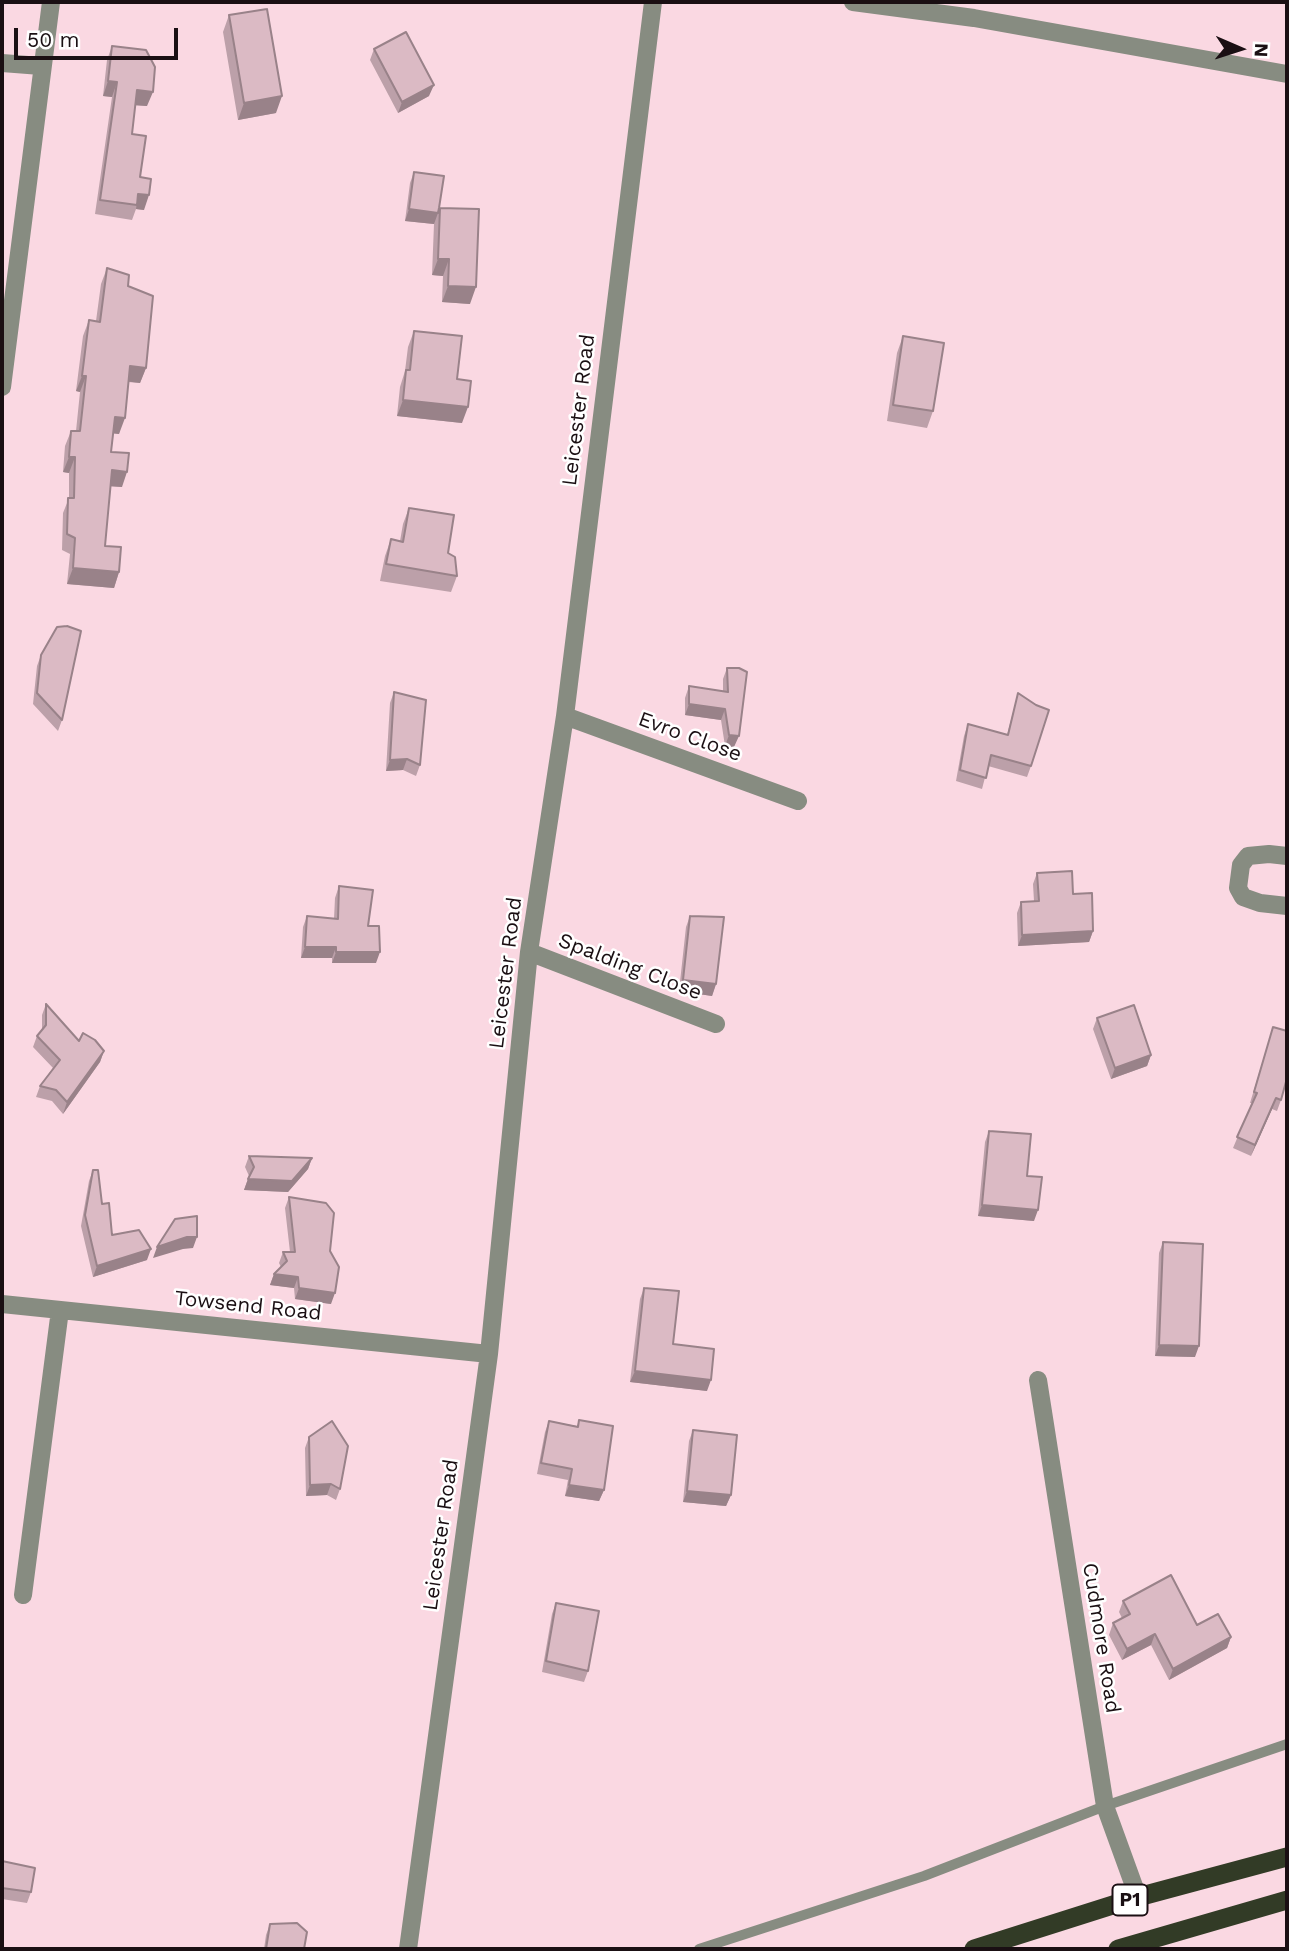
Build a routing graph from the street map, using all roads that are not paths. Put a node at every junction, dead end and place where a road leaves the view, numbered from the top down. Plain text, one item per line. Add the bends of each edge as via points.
1 (51, 2) edge
2 (653, 2) edge
3 (853, 2) edge
4 (2, 63) edge
5 (41, 66) junction
6 (1287, 74) edge
7 (2, 387) edge
8 (565, 716) junction
9 (799, 801) dead end
10 (1287, 856) edge
11 (1287, 906) edge
12 (529, 953) junction
13 (716, 1024) dead end
14 (2, 1304) edge
15 (60, 1310) junction
16 (489, 1354) junction
17 (1038, 1380) dead end
18 (23, 1595) dead end
19 (1287, 1744) edge
20 (1105, 1806) junction
21 (1287, 1857) edge
22 (1138, 1897) junction
23 (1287, 1900) edge
24 (408, 1949) edge
25 (699, 1949) edge
26 (974, 1949) edge
27 (1118, 1949) edge

1 - 5 street
2 - 8 street, Leicester Road
3 - 6 street via 974,18
4 - 5 street
5 - 7 street
8 - 9 street, Evro Close
8 - 12 street, Leicester Road
10 - 11 street via 1248,856 1241,865 1238,888 1243,897
12 - 13 street, Spalding Close
12 - 16 street, Leicester Road
14 - 15 street, Towsend Road
15 - 16 street, Towsend Road
15 - 18 street
16 - 24 street, Leicester Road
17 - 20 street, Cudmore Road
19 - 20 lane
20 - 22 street, Cudmore Road
20 - 25 lane via 924,1876
21 - 22 highway, P1
22 - 26 highway, P1
23 - 27 highway, P1

